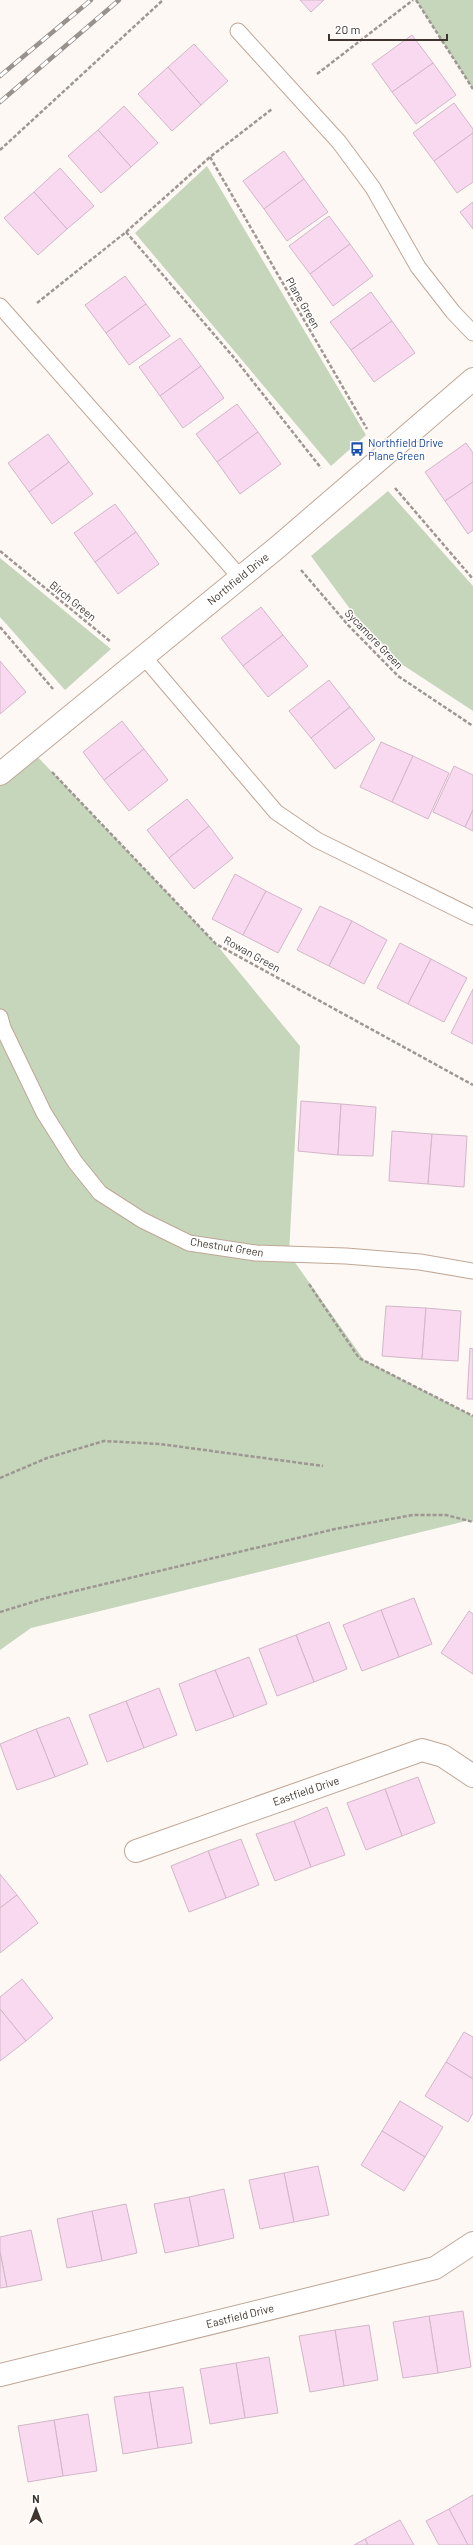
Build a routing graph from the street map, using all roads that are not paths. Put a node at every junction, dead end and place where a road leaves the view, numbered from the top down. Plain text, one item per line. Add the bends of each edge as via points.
1 (238, 31) dead end
2 (0, 306) edge
3 (473, 333) edge
4 (473, 379) edge
5 (240, 577) junction
6 (138, 662) junction
7 (0, 774) edge
8 (473, 917) edge
9 (0, 1017) edge
10 (473, 1271) edge
11 (473, 1776) edge
12 (136, 1851) dead end
13 (473, 2243) edge
14 (0, 2375) edge

1 - 3 lane via 340,142 373,188 418,266 453,312
2 - 5 lane
4 - 5 street, Northfield Drive
5 - 6 street, Northfield Drive
6 - 7 street, Northfield Drive
6 - 8 lane via 276,812 316,840
9 - 10 lane, Chestnut Green via 44,1113 75,1162 100,1193 142,1220 189,1243 256,1253 420,1262
11 - 12 street, Eastfield Drive via 443,1756 422,1750
13 - 14 street, Eastfield Drive via 436,2268

